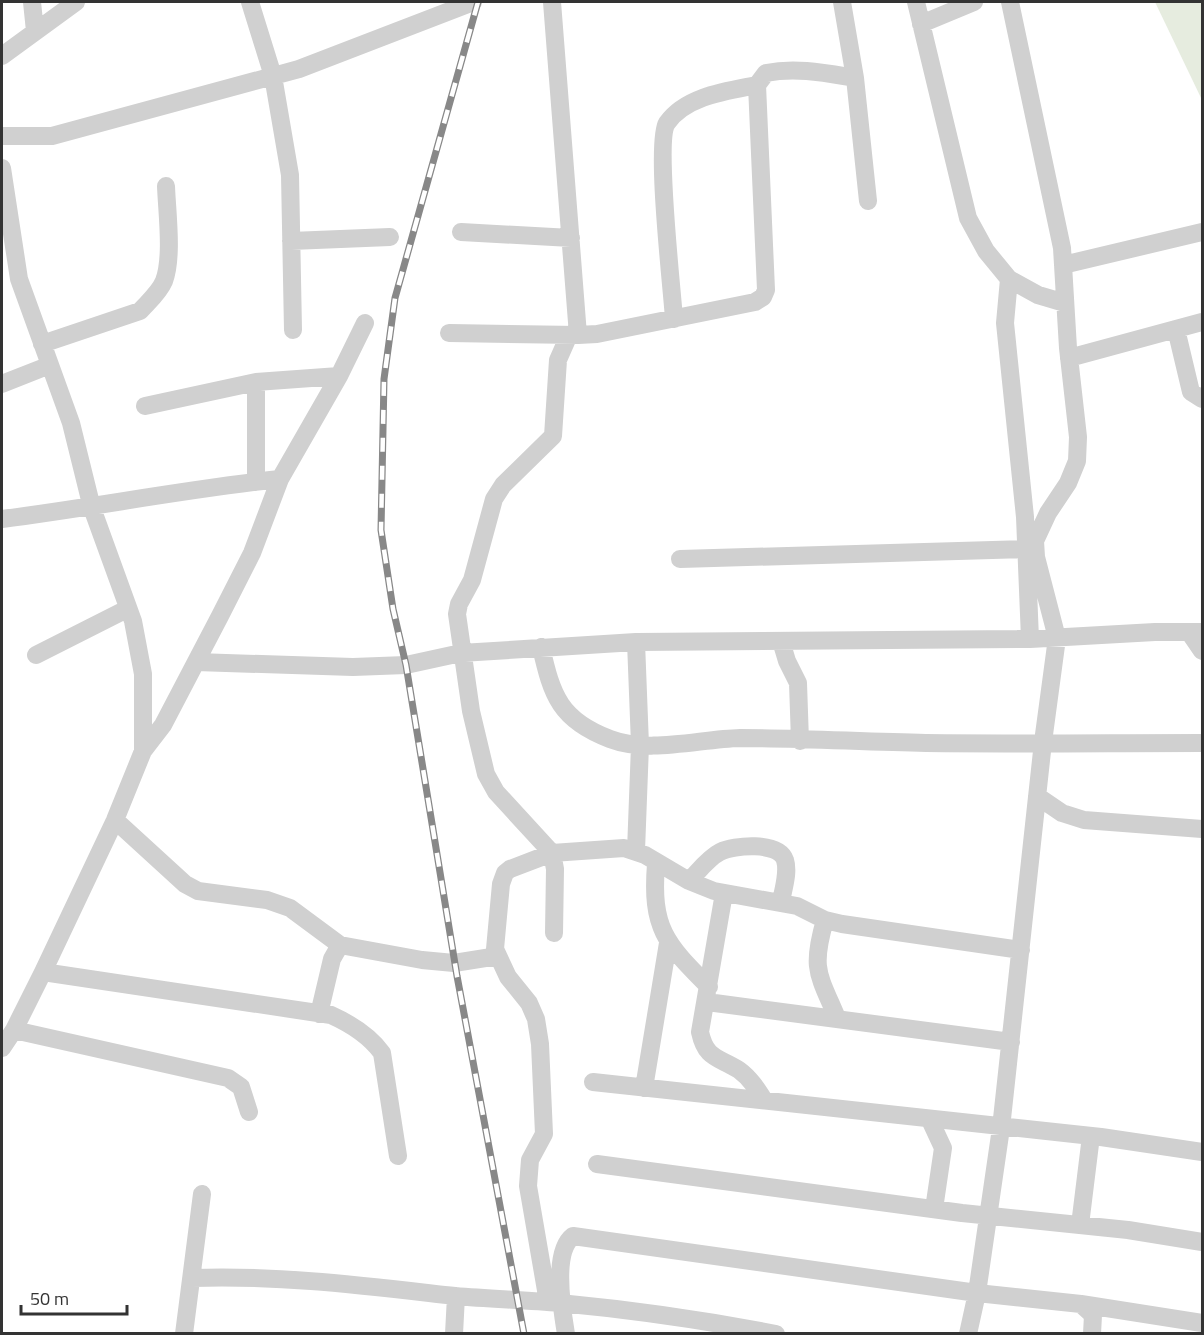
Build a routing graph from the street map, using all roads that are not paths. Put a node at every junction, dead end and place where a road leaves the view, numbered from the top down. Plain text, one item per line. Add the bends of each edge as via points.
1 (32, 2) edge
2 (76, 2) edge
3 (250, 2) edge
4 (473, 2) edge
5 (552, 2) edge
6 (842, 2) edge
7 (916, 2) edge
8 (974, 2) edge
9 (1010, 2) edge
10 (921, 24) junction
11 (35, 32) junction
12 (2, 56) edge
13 (273, 76) junction
14 (855, 78) junction
15 (757, 85) junction
16 (2, 136) edge
17 (2, 168) edge
18 (166, 186) dead end
19 (868, 201) dead end
20 (1203, 231) edge
21 (461, 232) dead end
22 (390, 237) dead end
23 (571, 238) junction
24 (291, 241) junction
25 (8, 256) edge
26 (1063, 265) junction
27 (1009, 279) junction
28 (1065, 303) junction
29 (674, 319) junction
30 (1203, 322) edge
31 (365, 323) dead end
32 (1176, 329) junction
33 (293, 330) dead end
34 (449, 333) dead end
35 (573, 335) junction
36 (42, 344) junction
37 (1069, 358) junction
38 (50, 365) junction
39 (339, 376) junction
40 (256, 382) junction
41 (2, 384) edge
42 (1203, 399) edge
43 (145, 406) dead end
44 (280, 479) junction
45 (256, 482) junction
46 (92, 508) junction
47 (2, 519) edge
48 (1026, 549) junction
49 (680, 559) dead end
50 (127, 609) junction
51 (1196, 632) edge
52 (1057, 638) junction
53 (1030, 639) junction
54 (781, 641) junction
55 (636, 642) junction
56 (541, 647) junction
57 (1203, 651) edge
58 (461, 653) junction
59 (36, 655) dead end
60 (196, 662) junction
61 (800, 741) junction
62 (1043, 742) junction
63 (1203, 743) edge
64 (640, 745) junction
65 (143, 751) junction
66 (1037, 796) junction
67 (115, 820) junction
68 (1203, 829) edge
69 (636, 851) junction
70 (552, 853) junction
71 (656, 864) junction
72 (689, 881) junction
73 (724, 893) junction
74 (781, 902) junction
75 (825, 920) junction
76 (554, 933) dead end
77 (668, 943) junction
78 (340, 945) junction
79 (1021, 950) junction
80 (498, 956) junction
81 (43, 972) junction
82 (708, 994) junction
83 (320, 1014) junction
84 (837, 1018) junction
85 (5, 1041) edge
86 (1011, 1042) junction
87 (593, 1082) dead end
88 (644, 1088) junction
89 (764, 1100) junction
90 (249, 1112) dead end
91 (930, 1120) junction
92 (1001, 1128) junction
93 (1091, 1136) junction
94 (1203, 1152) edge
95 (398, 1156) dead end
96 (597, 1164) dead end
97 (202, 1194) dead end
98 (934, 1209) junction
99 (989, 1215) junction
100 (1080, 1225) junction
101 (1203, 1242) edge
102 (192, 1278) junction
103 (977, 1293) junction
104 (456, 1296) junction
105 (555, 1303) junction
106 (1081, 1304) junction
107 (1203, 1323) edge
108 (184, 1334) edge
109 (454, 1334) edge
110 (566, 1334) edge
111 (776, 1334) edge
112 (968, 1334) edge
113 (1092, 1334) edge

1 - 11 street
2 - 11 street
3 - 13 street
4 - 13 street
5 - 23 street
6 - 14 street
7 - 10 street
8 - 10 street
9 - 26 street
10 - 27 street via 968,218 986,251
11 - 12 street
13 - 16 street via 52,136
13 - 24 street via 290,175
14 - 15 street via 803,70 776,71 766,73
14 - 19 street
15 - 29 street via 715,94 686,106 663,130
15 - 29 street via 766,290 755,302
17 - 25 street
18 - 36 street via 168,260 164,282 152,299 140,310
20 - 26 street
21 - 23 street
22 - 24 street
23 - 35 street
24 - 33 street
25 - 36 street
26 - 28 street
27 - 28 street via 1038,295
27 - 48 street via 1005,323
28 - 37 street
29 - 35 street
30 - 32 street
31 - 39 street
32 - 37 street
32 - 42 street via 1191,392
34 - 35 street
35 - 58 street via 558,360 553,435 494,499 472,580 459,604
36 - 38 street
37 - 52 street via 1077,461 1035,541
38 - 41 street
38 - 46 street via 71,423
39 - 40 street
39 - 44 street
40 - 43 street
40 - 45 street
44 - 45 street
44 - 60 street via 252,553
45 - 46 street via 204,487
46 - 47 street
46 - 50 street
48 - 49 street
48 - 53 street
50 - 59 street
50 - 65 street via 133,621 143,675
51 - 52 street
51 - 57 street
52 - 53 street
52 - 62 street
53 - 54 street
54 - 55 street
54 - 61 street via 798,683
55 - 56 street
55 - 64 street
56 - 58 street
56 - 64 street via 555,696 564,711 581,725 612,740
58 - 60 street via 406,665 353,667
58 - 70 street via 486,774 496,792
60 - 65 street via 163,725
61 - 62 street
61 - 64 street via 740,738
62 - 63 street
62 - 66 street
64 - 69 street
65 - 67 street
66 - 68 street via 1062,813 1084,820
66 - 79 street
67 - 78 street via 184,884 198,891 267,900 290,908
67 - 81 street
69 - 70 street via 624,848
69 - 71 street
70 - 76 street
70 - 80 street via 505,873 497,916
71 - 72 street
71 - 77 street via 653,898
72 - 73 street
72 - 74 street via 721,852 738,846 777,851 785,861 786,873
73 - 74 street
73 - 82 street
74 - 75 street
75 - 79 street
75 - 84 street via 816,953 818,972
77 - 82 street
77 - 88 street
78 - 80 street via 454,963
78 - 83 street via 332,959
79 - 86 street
80 - 105 street via 536,1019 544,1134 530,1160 528,1186
81 - 83 street
81 - 85 street
82 - 84 street
82 - 89 street via 700,1032 706,1050 740,1071
83 - 95 street via 348,1022 382,1053
84 - 86 street
85 - 90 street via 228,1078 240,1087
86 - 92 street
87 - 88 street
88 - 89 street
89 - 91 street
91 - 92 street
91 - 98 street via 943,1148
92 - 93 street
92 - 99 street
93 - 94 street
93 - 100 street
96 - 98 street
97 - 102 street
98 - 99 street
99 - 100 street
99 - 103 street
100 - 101 street
102 - 104 street via 252,1276 377,1285
102 - 108 street
103 - 105 street via 573,1236 566,1241 561,1259
103 - 106 street
103 - 112 street
104 - 105 street
104 - 109 street
105 - 110 street
105 - 111 street via 692,1318
106 - 107 street
106 - 113 street via 1094,1315

